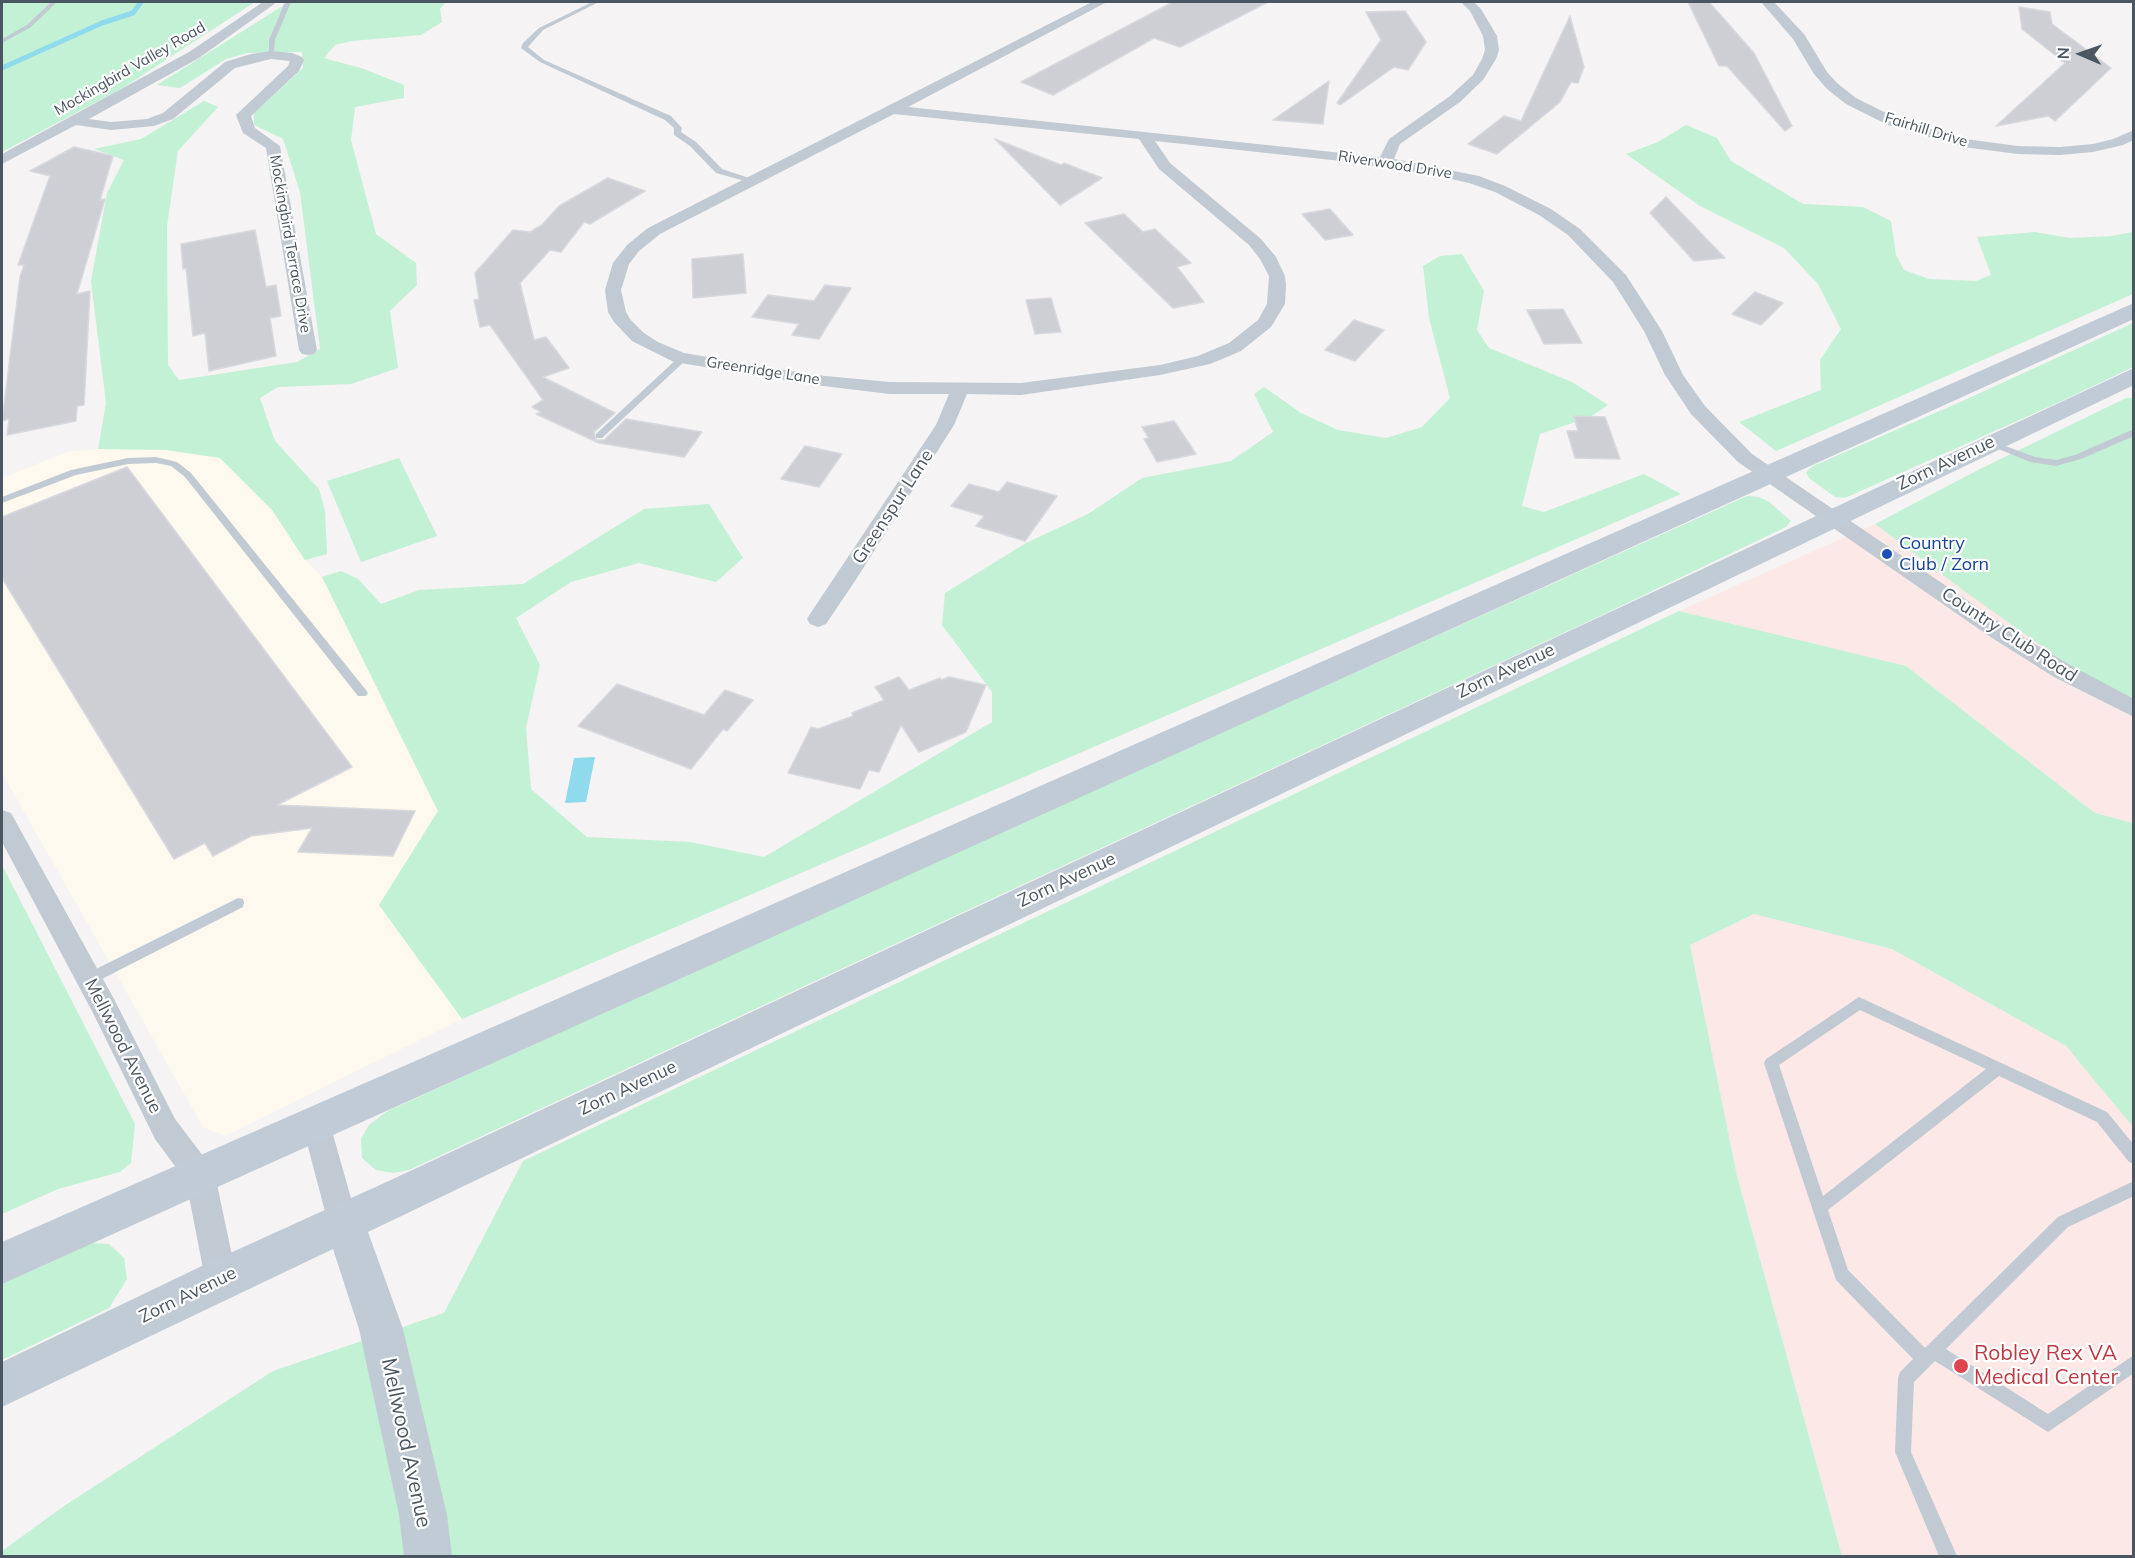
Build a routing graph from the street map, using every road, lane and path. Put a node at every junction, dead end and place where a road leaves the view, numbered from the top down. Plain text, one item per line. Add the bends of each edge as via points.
1 (54, 2) edge
2 (271, 2) edge
3 (288, 2) edge
4 (596, 2) edge
5 (1101, 2) edge
6 (1467, 2) edge
7 (1767, 2) edge
8 (2, 41) edge
9 (271, 55) junction
10 (889, 109) junction
11 (75, 121) junction
12 (2133, 134) edge
13 (1144, 135) junction
14 (2, 160) edge
15 (1385, 162) junction
16 (749, 181) junction
17 (2133, 310) edge
18 (308, 350) dead end
19 (683, 358) junction
20 (2133, 375) edge
21 (960, 390) junction
22 (2133, 432) edge
23 (599, 436) dead end
24 (1989, 443) junction
25 (1769, 475) junction
26 (2, 500) edge
27 (1831, 517) junction
28 (818, 619) dead end
29 (362, 693) dead end
30 (2133, 709) edge
31 (2, 820) edge
32 (238, 903) dead end
33 (89, 979) junction
34 (1998, 1068) junction
35 (316, 1124) junction
36 (2133, 1157) edge
37 (200, 1175) junction
38 (2133, 1188) edge
39 (1819, 1208) junction
40 (343, 1223) junction
41 (2, 1263) edge
42 (221, 1279) junction
43 (1929, 1355) junction
44 (2133, 1363) edge
45 (2, 1385) edge
46 (428, 1557) edge
47 (1948, 1557) edge

1 - 8 lane via 30,26
2 - 11 street, Mockingbird Valley Road via 194,55
3 - 9 lane via 272,40
4 - 16 lane via 541,29 524,48 542,61 668,118 678,128 677,133 719,171
5 - 10 street, Greenridge Lane
6 - 15 street via 1490,36 1489,59 1478,77 1455,99 1394,142
7 - 12 street, Fairhill Drive via 1799,37 1832,86 1858,105 1893,122 1963,143 2018,150 2093,148
9 - 11 street, Mockingbird Terrace Drive via 230,65 168,116 149,123 111,126
9 - 18 street, Mockingbird Terrace Drive via 297,60 294,68 243,115 248,130 273,146
10 - 13 street, Riverwood Drive
10 - 16 street, Greenridge Lane
11 - 14 street, Mockingbird Valley Road
13 - 15 street, Riverwood Drive
13 - 21 street, Greenridge Lane via 1164,166 1268,257 1278,285 1276,304 1265,322 1235,347 1186,365 1021,389
15 - 25 street, Riverwood Drive via 1487,184 1545,212 1574,232 1620,279 1698,411 1745,458
16 - 19 street, Greenridge Lane via 654,231 627,255 615,279 614,301 623,322 652,346
17 - 25 main road
19 - 21 street, Greenridge Lane via 815,380
19 - 23 lane
20 - 24 main road, Zorn Avenue
21 - 28 street, Greenspur Lane via 945,425
22 - 24 lane via 2056,464 2033,460
24 - 27 main road, Zorn Avenue
25 - 27 street, Country Club Road
25 - 35 main road
26 - 29 lane via 75,472 128,461 174,464 188,475
27 - 30 street, Country Club Road via 1997,631
27 - 40 main road, Zorn Avenue
31 - 33 street, Mellwood Avenue
32 - 33 lane
33 - 37 street, Mellwood Avenue via 165,1129
34 - 36 lane via 2102,1117
34 - 39 lane
34 - 39 lane via 1859,1004 1771,1063
35 - 37 main road
35 - 40 street, Mellwood Avenue
37 - 41 main road
37 - 42 street, Mellwood Avenue
38 - 43 lane via 2063,1222
39 - 43 lane via 1842,1275
40 - 42 main road, Zorn Avenue
40 - 46 main road, Mellwood Avenue via 381,1329 423,1515
42 - 45 main road, Zorn Avenue
43 - 44 lane via 2048,1424
43 - 47 lane via 1906,1378 1903,1452

